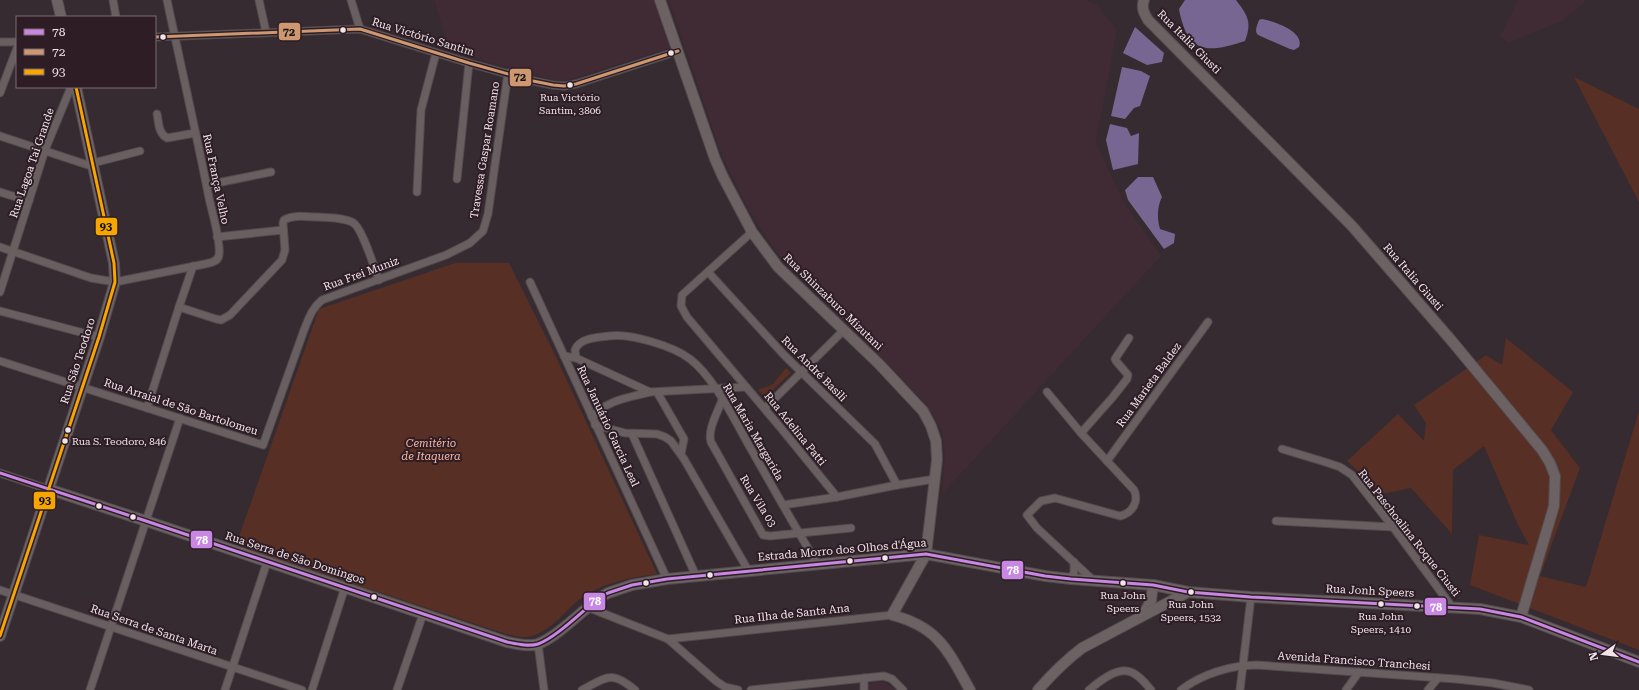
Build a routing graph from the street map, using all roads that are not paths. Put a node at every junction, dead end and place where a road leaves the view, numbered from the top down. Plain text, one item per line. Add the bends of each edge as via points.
1 (57, 0) edge
2 (113, 0) edge
3 (166, 0) edge
4 (259, 0) edge
5 (351, 0) edge
6 (660, 0) edge
7 (1144, 0) edge
8 (61, 16) edge
9 (116, 16) edge
10 (360, 29) junction
11 (266, 32) junction
12 (156, 37) edge
13 (174, 37) junction
14 (0, 42) edge
15 (16, 42) edge
16 (16, 51) edge
17 (678, 51) junction
18 (436, 53) junction
19 (469, 63) junction
20 (508, 73) junction
21 (71, 88) edge
22 (76, 88) edge
23 (0, 93) edge
24 (157, 114) dead end
25 (195, 132) junction
26 (0, 136) edge
27 (45, 150) junction
28 (140, 152) dead end
29 (93, 165) junction
30 (271, 172) dead end
31 (457, 179) dead end
32 (207, 185) junction
33 (0, 192) edge
34 (417, 192) dead end
35 (29, 201) junction
36 (283, 230) junction
37 (483, 231) joint
38 (752, 232) junction
39 (217, 237) junction
40 (0, 247) edge
41 (14, 251) junction
42 (193, 266) junction
43 (709, 273) junction
44 (378, 280) junction
45 (115, 282) junction
46 (530, 282) dead end
47 (0, 292) edge
48 (179, 307) junction
49 (0, 311) edge
50 (1208, 322) dead end
51 (844, 330) junction
52 (99, 337) junction
53 (1128, 338) dead end
54 (575, 354) junction
55 (564, 356) junction
56 (0, 361) edge
57 (801, 373) junction
58 (82, 387) junction
59 (746, 387) junction
60 (714, 388) junction
61 (654, 392) junction
62 (1047, 392) dead end
63 (722, 400) junction
64 (148, 408) junction
65 (765, 408) junction
66 (592, 417) junction
67 (180, 418) junction
68 (596, 425) junction
69 (1081, 433) junction
70 (632, 434) junction
71 (263, 445) joint
72 (1282, 449) dead end
73 (681, 454) junction
74 (1108, 461) junction
75 (0, 473) edge
76 (935, 479) junction
77 (897, 484) junction
78 (48, 489) junction
79 (837, 497) junction
80 (783, 505) junction
81 (146, 521) junction
82 (1276, 521) dead end
83 (851, 528) dead end
84 (1393, 528) junction
85 (800, 534) junction
86 (926, 554) junction
87 (267, 562) junction
88 (1074, 562) junction
89 (818, 565) junction
90 (748, 570) junction
91 (696, 576) junction
92 (667, 579) junction
93 (1071, 579) junction
94 (1094, 581) junction
95 (1153, 585) junction
96 (345, 587) junction
97 (0, 590) edge
98 (1188, 592) junction
99 (14, 595) junction
100 (1251, 597) junction
101 (587, 607) junction
102 (1452, 607) junction
103 (423, 614) junction
104 (892, 615) junction
105 (1141, 616) junction
106 (1522, 617) junction
107 (112, 627) junction
108 (0, 636) edge
109 (668, 639) junction
110 (538, 644) junction
111 (1639, 662) edge
112 (1242, 665) junction
113 (232, 668) junction
114 (1359, 672) junction
115 (864, 678) junction
116 (1438, 678) junction
117 (90, 690) edge
118 (225, 690) edge
119 (302, 690) edge
120 (312, 690) edge
121 (397, 690) edge
122 (544, 690) edge
123 (582, 690) edge
124 (635, 690) edge
125 (738, 690) edge
126 (751, 690) edge
127 (864, 690) edge
128 (903, 690) edge
129 (970, 690) edge
130 (1038, 690) edge
131 (1089, 690) edge
132 (1152, 690) edge
133 (1181, 690) edge
134 (1240, 690) edge
135 (1346, 690) edge
136 (1428, 690) edge
137 (1529, 690) edge

1 - 8 main road
2 - 9 street
3 - 13 street, Rua França Velho
4 - 11 street
5 - 10 street
6 - 17 main road, Rua Shinzaburo Mizutani
7 - 106 main road, Rua Italia Giusti via 1142,4 1148,20 1352,226 1451,340 1550,463 1555,476 1554,506
10 - 11 street, Rua Victório Santim
10 - 18 street, Rua Victório Santim
11 - 13 street, Rua Victório Santim
12 - 13 street, Rua Victório Santim
13 - 25 street, Rua França Velho
14 - 15 street
16 - 23 street
17 - 20 street, Rua Victório Santim via 564,86 546,84
17 - 38 main road, Rua Shinzaburo Mizutani via 722,177
18 - 19 street, Rua Victório Santim
18 - 34 street via 421,110
19 - 20 street, Rua Victório Santim
19 - 31 street
20 - 37 street, Travessa Gaspar Roamano via 488,214
21 - 27 street, Rua Lagoa Tai Grande
22 - 29 main road, Rua São Teodoro
24 - 25 street via 162,134 167,138
25 - 32 street, Rua França Velho
26 - 27 street
27 - 29 street
27 - 35 street, Rua Lagoa Tai Grande
28 - 29 street
29 - 45 main road, Rua São Teodoro via 114,263
30 - 32 street
32 - 39 street, Rua França Velho
33 - 35 street
35 - 41 street, Rua Lagoa Tai Grande
36 - 39 street
36 - 44 street via 284,220 294,217 353,222 361,233
36 - 48 street via 285,250 282,260 230,315 221,320
37 - 44 street, Rua Frei Muniz via 460,248
38 - 43 street
38 - 51 main road, Rua Shinzaburo Mizutani via 778,267
39 - 42 street, Rua França Velho via 218,259
40 - 41 street
41 - 45 street via 91,278
41 - 47 street, Rua Lagoa Tai Grande
42 - 45 street, Rua França Velho
42 - 48 street
43 - 57 street, Rua André Basili
43 - 59 street, Rua Adelina Patti via 682,295 681,306 687,317
44 - 71 street, Rua Frei Muniz via 322,300 315,305
45 - 52 main road, Rua São Teodoro
46 - 55 street, Rua Januário Garcia Leal
48 - 64 street
49 - 52 street
50 - 74 street, Rua Marieta Baldez
51 - 57 street
51 - 76 main road, Rua Shinzaburo Mizutani via 923,411 936,441
52 - 58 main road, Rua São Teodoro
53 - 69 street via 1115,359 1128,375 1127,379
54 - 55 street
54 - 60 street, Rua Maria Margarida via 581,343 594,338 616,335 634,337 689,358
54 - 61 street
55 - 66 street, Rua Januário Garcia Leal
56 - 58 street, Rua Arraial de São Bartolomeu
57 - 65 street
57 - 77 street, Rua André Basili via 875,444
58 - 64 street, Rua Arraial de São Bartolomeu
58 - 78 main road, Rua São Teodoro
59 - 60 street
59 - 65 street, Rua Adelina Patti
60 - 61 street
60 - 63 street, Rua Maria Margarida
61 - 66 street via 610,403
61 - 73 street via 684,438
62 - 69 street
63 - 80 street, Rua Maria Margarida
63 - 85 street, Rua Vila 03 via 709,438 756,524 766,536
64 - 67 street, Rua Arraial de São Bartolomeu
65 - 79 street, Rua Adelina Patti
66 - 68 street, Rua Januário Garcia Leal
67 - 71 street, Rua Arraial de São Bartolomeu
67 - 81 street
68 - 70 street
68 - 92 street, Rua Januário Garcia Leal
69 - 74 street
70 - 73 street via 657,434 665,437
70 - 91 street
72 - 84 street, Rua Paschoalina Roque Ciusti via 1340,467 1352,475
73 - 90 street
74 - 88 street via 1137,496 1136,503 1128,513 1114,515 1056,498 1037,503 1027,515 1037,528
75 - 78 street, Rua Serra de São Domingos
76 - 77 street
76 - 86 main road, Rua Shinzaburo Mizutani
77 - 79 street
78 - 81 main road, Rua Serra de São Domingos
78 - 99 main road, Rua São Teodoro
79 - 80 street
80 - 85 street, Rua Maria Margarida
81 - 87 main road, Rua Serra de São Domingos
81 - 107 street
82 - 84 street
83 - 85 street, Rua Vila 03
84 - 102 street, Rua Paschoalina Roque Ciusti
85 - 89 street, Rua Maria Margarida
86 - 89 main road, Estrada Morro dos Olhos d'Água
86 - 93 main road, Estrada Morro dos Olhos d'Água
86 - 104 main road, Rua Shinzaburo Mizutani
87 - 96 main road, Rua Serra de São Domingos
87 - 113 street
88 - 93 street
88 - 94 street
89 - 90 main road, Estrada Morro dos Olhos d'Água
90 - 91 main road, Estrada Morro dos Olhos d'Água
91 - 92 main road, Estrada Morro dos Olhos d'Água
92 - 101 main road, Estrada Morro dos Olhos d'Água via 618,589
93 - 94 main road, Estrada Morro dos Olhos d'Água
94 - 95 main road, Estrada Morro dos Olhos d'Água
95 - 98 main road, Estrada Morro dos Olhos d'Água
95 - 105 main road via 1152,601
96 - 103 main road, Rua Serra de São Domingos
96 - 120 street
97 - 99 street, Rua Serra de Santa Marta
98 - 100 main road, Rua Jonh Speers
98 - 105 main road
99 - 107 street, Rua Serra de Santa Marta
99 - 108 main road, Rua São Teodoro
100 - 102 main road, Rua Jonh Speers
100 - 112 street
101 - 109 street, Rua Ilha de Santa Ana
101 - 110 main road, Estrada Morro dos Olhos d'Água
102 - 106 main road, Rua Jonh Speers
103 - 110 main road, Rua Serra de São Domingos via 507,642 522,645
103 - 121 street
104 - 109 street, Rua Ilha de Santa Ana
104 - 129 main road, Rua Ilha de Santa Ana via 917,623 936,637 948,650
105 - 130 main road via 1077,652 1051,674
106 - 111 main road, Rua Jonh Speers
107 - 113 street, Rua Serra de Santa Marta
107 - 117 street
109 - 125 street via 716,682
110 - 122 street
112 - 114 street, Avenida Francisco Tranchesi
112 - 133 street, Avenida Francisco Tranchesi via 1202,678
112 - 134 street
113 - 118 street
113 - 119 street, Rua Serra de Santa Marta
114 - 116 street, Avenida Francisco Tranchesi
114 - 135 street
115 - 126 street
115 - 127 street
115 - 128 street via 884,676 892,679
116 - 136 street
116 - 137 street, Avenida Francisco Tranchesi via 1493,682
123 - 124 street via 614,676
131 - 132 street via 1105,678 1127,670 1141,678

